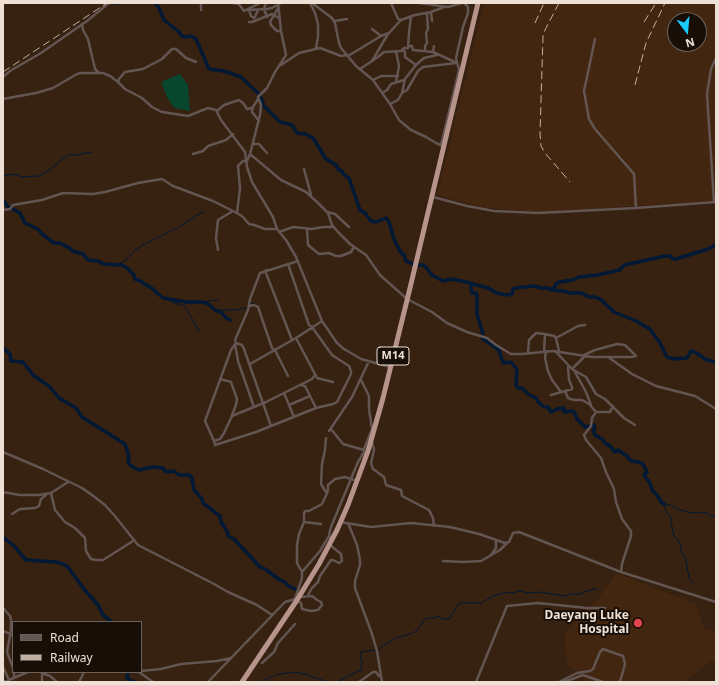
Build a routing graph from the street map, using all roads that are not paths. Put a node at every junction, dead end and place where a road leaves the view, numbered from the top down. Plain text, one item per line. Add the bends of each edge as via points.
1 (109, 3) edge
2 (201, 3) edge
3 (233, 3) edge
4 (260, 3) edge
5 (266, 3) edge
6 (311, 3) edge
7 (391, 3) edge
8 (419, 3) edge
9 (463, 3) edge
10 (478, 3) edge
11 (238, 4) edge
12 (279, 5) edge
13 (254, 6) junction
14 (444, 7) junction
15 (264, 9) junction
16 (200, 10) dead end
17 (248, 10) junction
18 (257, 10) junction
19 (431, 12) junction
20 (427, 13) junction
21 (274, 15) junction
22 (411, 16) junction
23 (267, 17) junction
24 (280, 18) junction
25 (256, 19) junction
26 (347, 19) dead end
27 (401, 20) junction
28 (334, 21) junction
29 (432, 21) dead end
30 (249, 22) dead end
31 (82, 24) junction
32 (372, 29) dead end
33 (281, 31) junction
34 (389, 33) junction
35 (381, 36) junction
36 (595, 39) dead end
37 (408, 46) junction
38 (434, 46) dead end
39 (316, 48) junction
40 (402, 50) junction
41 (396, 51) junction
42 (425, 52) junction
43 (433, 52) junction
44 (347, 55) junction
45 (437, 55) junction
46 (716, 58) edge
47 (372, 61) junction
48 (196, 62) dead end
49 (416, 65) junction
50 (459, 66) junction
51 (278, 67) junction
52 (360, 69) junction
53 (99, 73) junction
54 (398, 76) junction
55 (3, 77) edge
56 (405, 79) junction
57 (373, 80) junction
58 (118, 82) junction
59 (396, 82) junction
60 (382, 94) junction
61 (402, 94) junction
62 (3, 98) edge
63 (258, 99) junction
64 (390, 104) junction
65 (252, 108) junction
66 (217, 111) junction
67 (258, 121) junction
68 (233, 134) junction
69 (252, 144) junction
70 (442, 145) junction
71 (267, 153) dead end
72 (193, 154) dead end
73 (250, 154) junction
74 (247, 161) junction
75 (304, 169) dead end
76 (312, 197) junction
77 (432, 197) junction
78 (715, 202) edge
79 (636, 208) junction
80 (3, 210) edge
81 (326, 211) junction
82 (235, 212) junction
83 (334, 227) junction
84 (349, 227) dead end
85 (307, 228) junction
86 (278, 231) junction
87 (354, 248) junction
88 (218, 250) dead end
89 (298, 261) junction
90 (288, 264) junction
91 (266, 270) junction
92 (407, 300) junction
93 (249, 306) junction
94 (322, 321) junction
95 (585, 325) dead end
96 (312, 327) junction
97 (544, 334) junction
98 (296, 338) junction
99 (556, 338) junction
100 (292, 340) junction
101 (235, 343) junction
102 (275, 350) junction
103 (545, 351) junction
104 (557, 351) junction
105 (528, 354) junction
106 (584, 356) junction
107 (608, 357) junction
108 (369, 361) junction
109 (250, 364) junction
110 (567, 364) junction
111 (391, 367) junction
112 (574, 370) junction
113 (315, 375) junction
114 (288, 376) dead end
115 (220, 379) junction
116 (312, 379) junction
117 (319, 379) junction
118 (361, 380) junction
119 (307, 381) junction
120 (333, 382) dead end
121 (300, 385) junction
122 (304, 386) junction
123 (563, 392) junction
124 (284, 393) junction
125 (551, 395) dead end
126 (310, 396) junction
127 (263, 404) junction
128 (289, 405) junction
129 (591, 406) junction
130 (613, 406) junction
131 (254, 407) junction
132 (316, 408) junction
133 (716, 409) edge
134 (596, 412) junction
135 (232, 416) junction
136 (294, 417) junction
137 (635, 425) dead end
138 (271, 426) junction
139 (372, 429) junction
140 (326, 438) dead end
141 (372, 438) junction
142 (214, 441) junction
143 (366, 450) junction
144 (3, 452) edge
145 (352, 478) junction
146 (357, 481) junction
147 (68, 482) junction
148 (3, 492) edge
149 (327, 492) junction
150 (49, 493) junction
151 (12, 514) dead end
152 (304, 522) junction
153 (340, 522) junction
154 (348, 523) junction
155 (321, 524) dead end
156 (434, 526) junction
157 (330, 540) junction
158 (496, 540) junction
159 (133, 541) junction
160 (507, 543) junction
161 (490, 556) junction
162 (443, 561) dead end
163 (302, 572) junction
164 (621, 572) junction
165 (308, 596) junction
166 (297, 599) junction
167 (716, 602) edge
168 (3, 608) edge
169 (605, 608) dead end
170 (272, 615) junction
171 (295, 624) dead end
172 (3, 631) edge
173 (12, 635) edge
174 (3, 646) edge
175 (7, 649) junction
176 (233, 657) junction
177 (12, 663) edge
178 (262, 663) dead end
179 (3, 667) edge
180 (593, 669) junction
181 (142, 672) edge
182 (588, 672) junction
183 (14, 673) edge
184 (25, 673) edge
185 (44, 673) edge
186 (84, 673) edge
187 (141, 673) edge
188 (583, 675) junction
189 (3, 677) edge
190 (14, 677) junction
191 (590, 677) junction
192 (381, 678) junction
193 (9, 679) edge
194 (4, 682) edge
195 (57, 682) edge
196 (79, 682) edge
197 (153, 682) edge
198 (208, 682) edge
199 (242, 682) edge
200 (359, 682) edge
201 (382, 682) edge
202 (476, 682) edge
203 (559, 682) edge
204 (564, 682) edge
205 (603, 682) edge
206 (620, 682) edge

1 - 31 street
2 - 16 street
3 - 11 street
4 - 13 street
5 - 15 street
6 - 28 street
6 - 39 street via 318,24
7 - 27 street
8 - 14 street
9 - 14 street
9 - 50 street via 468,7 468,13 456,58
10 - 50 highway, M14
11 - 17 street via 244,11
12 - 15 street
12 - 21 street
12 - 24 street
13 - 17 street
13 - 18 street
14 - 19 street
15 - 18 street
15 - 23 street
17 - 18 street
17 - 25 street
18 - 25 street
19 - 20 street
19 - 29 street
20 - 22 street
20 - 42 street
21 - 23 street
21 - 24 street
21 - 33 street via 271,25 277,31
22 - 27 street
22 - 37 street
23 - 25 street
24 - 33 street
25 - 30 street
26 - 28 street
27 - 34 street
28 - 44 street via 339,43
31 - 53 street via 95,69
31 - 55 street
32 - 35 street
33 - 51 street via 286,55
34 - 35 street
34 - 47 street
35 - 44 street
36 - 79 street via 584,91 589,119 634,174
37 - 40 street
37 - 42 street via 412,46 413,50
38 - 43 street
39 - 44 street via 342,56
39 - 51 street via 299,53
40 - 41 street
40 - 49 street via 405,57
41 - 47 street via 384,52
41 - 54 street
42 - 43 street
43 - 45 street
44 - 52 street
45 - 49 street via 424,58
45 - 50 street
46 - 78 street via 707,94
47 - 52 street
48 - 58 street via 172,49 160,60 143,69 126,72
49 - 56 street
50 - 61 street via 424,67 418,71
50 - 70 highway, M14
51 - 63 street
52 - 57 street
53 - 58 street
53 - 62 street via 76,74 53,88
54 - 57 street via 381,76
54 - 59 street
56 - 59 street
56 - 61 street
57 - 60 street
58 - 66 street via 162,112 185,116 208,108
59 - 60 street
60 - 64 street
61 - 64 street via 398,100
63 - 65 street
63 - 67 street via 261,109
64 - 70 street via 402,124
65 - 66 street via 246,109 239,100 224,105
65 - 67 street
66 - 68 street
67 - 69 street
68 - 72 street via 226,140
68 - 74 street via 245,152
69 - 71 street via 259,144
69 - 73 street
70 - 77 highway, M14
73 - 74 street
73 - 76 street via 281,180
74 - 82 street via 238,166 240,188
74 - 86 street via 252,182 273,217
75 - 76 street
76 - 81 street
77 - 79 street via 499,212 568,212
77 - 92 highway, M14
78 - 79 street
80 - 82 street via 10,209 13,205 63,193 93,194 160,179
81 - 83 street
81 - 84 street via 334,214
82 - 86 street via 249,224
82 - 88 street via 218,220
83 - 85 street
83 - 87 street
85 - 86 street via 293,227
85 - 87 street via 308,245 319,254 341,256
86 - 89 street
87 - 92 street via 366,255 380,275
89 - 90 street
89 - 94 street
90 - 91 street
90 - 96 street via 309,325
91 - 93 street via 260,273
91 - 100 street
92 - 105 street via 432,312 447,323 487,338 508,352
92 - 111 highway, M14
93 - 101 street
93 - 102 street via 257,306 272,348
94 - 96 street
94 - 108 street via 344,349
95 - 99 street
96 - 98 street
96 - 132 street via 329,351 349,366 351,371 337,402
97 - 99 street
97 - 103 street
97 - 105 street via 536,333 530,337
98 - 100 street
98 - 113 street
99 - 104 street
100 - 102 street
101 - 109 street via 243,347
101 - 115 street
101 - 131 street via 238,361
102 - 109 street
102 - 114 street
103 - 104 street
103 - 105 street
103 - 123 street via 548,371
104 - 106 street
104 - 110 street
106 - 107 street
106 - 107 street via 617,344 625,346 636,356
106 - 112 street
107 - 133 street via 632,374 656,386 695,396
108 - 111 street
108 - 118 street
109 - 127 street
110 - 112 street
110 - 123 street via 572,387 570,391
111 - 141 highway, M14
112 - 129 street
112 - 130 street via 586,377 594,392
113 - 116 street
113 - 117 street
115 - 135 street via 231,382 237,399
115 - 142 street via 204,422
116 - 117 street
116 - 119 street
117 - 120 street
118 - 139 street via 370,396
118 - 143 street via 330,430 343,444
119 - 121 street
119 - 122 street
121 - 122 street
121 - 124 street
122 - 126 street
123 - 125 street
123 - 129 street via 568,398 582,400
124 - 127 street
124 - 128 street
126 - 128 street
126 - 132 street
127 - 131 street
127 - 138 street
128 - 136 street
129 - 134 street
130 - 134 street via 610,412
130 - 137 street
131 - 135 street
132 - 136 street
134 - 164 street via 591,426 584,435 600,456 614,489 621,517 631,531
135 - 142 street via 220,439
136 - 138 street
138 - 142 street via 215,445
139 - 141 street
139 - 143 street
140 - 149 street via 321,484
141 - 143 highway, M14
141 - 156 street via 373,469 384,477 386,485 401,490 402,496 429,510
143 - 145 street
143 - 146 highway, M14
144 - 147 street
145 - 146 street
145 - 149 street via 335,479 328,485
145 - 157 street via 331,527
146 - 153 highway, M14
147 - 150 street
147 - 159 street via 82,488 105,505
148 - 150 street via 26,496
149 - 152 street via 322,504 305,511
150 - 151 street via 41,499 36,508 20,509
150 - 159 street via 54,509 84,538 86,552 91,559 103,560
152 - 155 street
152 - 163 street via 297,545 297,563
153 - 154 street
153 - 157 highway, M14
154 - 156 street via 371,527 406,523
154 - 192 street via 360,560 355,588 377,651
156 - 158 street via 454,528
157 - 163 street
157 - 165 street via 341,554 342,561 339,563 331,560
157 - 166 highway, M14
158 - 160 street
158 - 161 street via 496,548
159 - 170 street
160 - 161 street
160 - 164 street via 514,533 519,532
161 - 162 street via 478,561
163 - 166 street
164 - 167 street
165 - 166 street
165 - 166 street via 321,602 320,608 304,610
166 - 170 street via 285,602
166 - 199 highway, M14
168 - 173 street via 10,616
169 - 202 street via 538,603 508,606
170 - 176 street
171 - 178 street via 278,643 274,652
172 - 173 street
173 - 175 street
174 - 175 street
175 - 177 street
176 - 181 street via 222,661 181,664
176 - 198 street
179 - 193 street
180 - 182 street
180 - 191 street
180 - 206 street via 603,649 623,656 625,664
182 - 188 street
182 - 203 street via 577,673
183 - 190 street
184 - 190 street
185 - 195 street
186 - 196 street
187 - 197 street
188 - 191 street
188 - 204 street
189 - 193 street
190 - 193 street
191 - 205 street
192 - 200 street via 373,672
192 - 201 street
193 - 194 street

